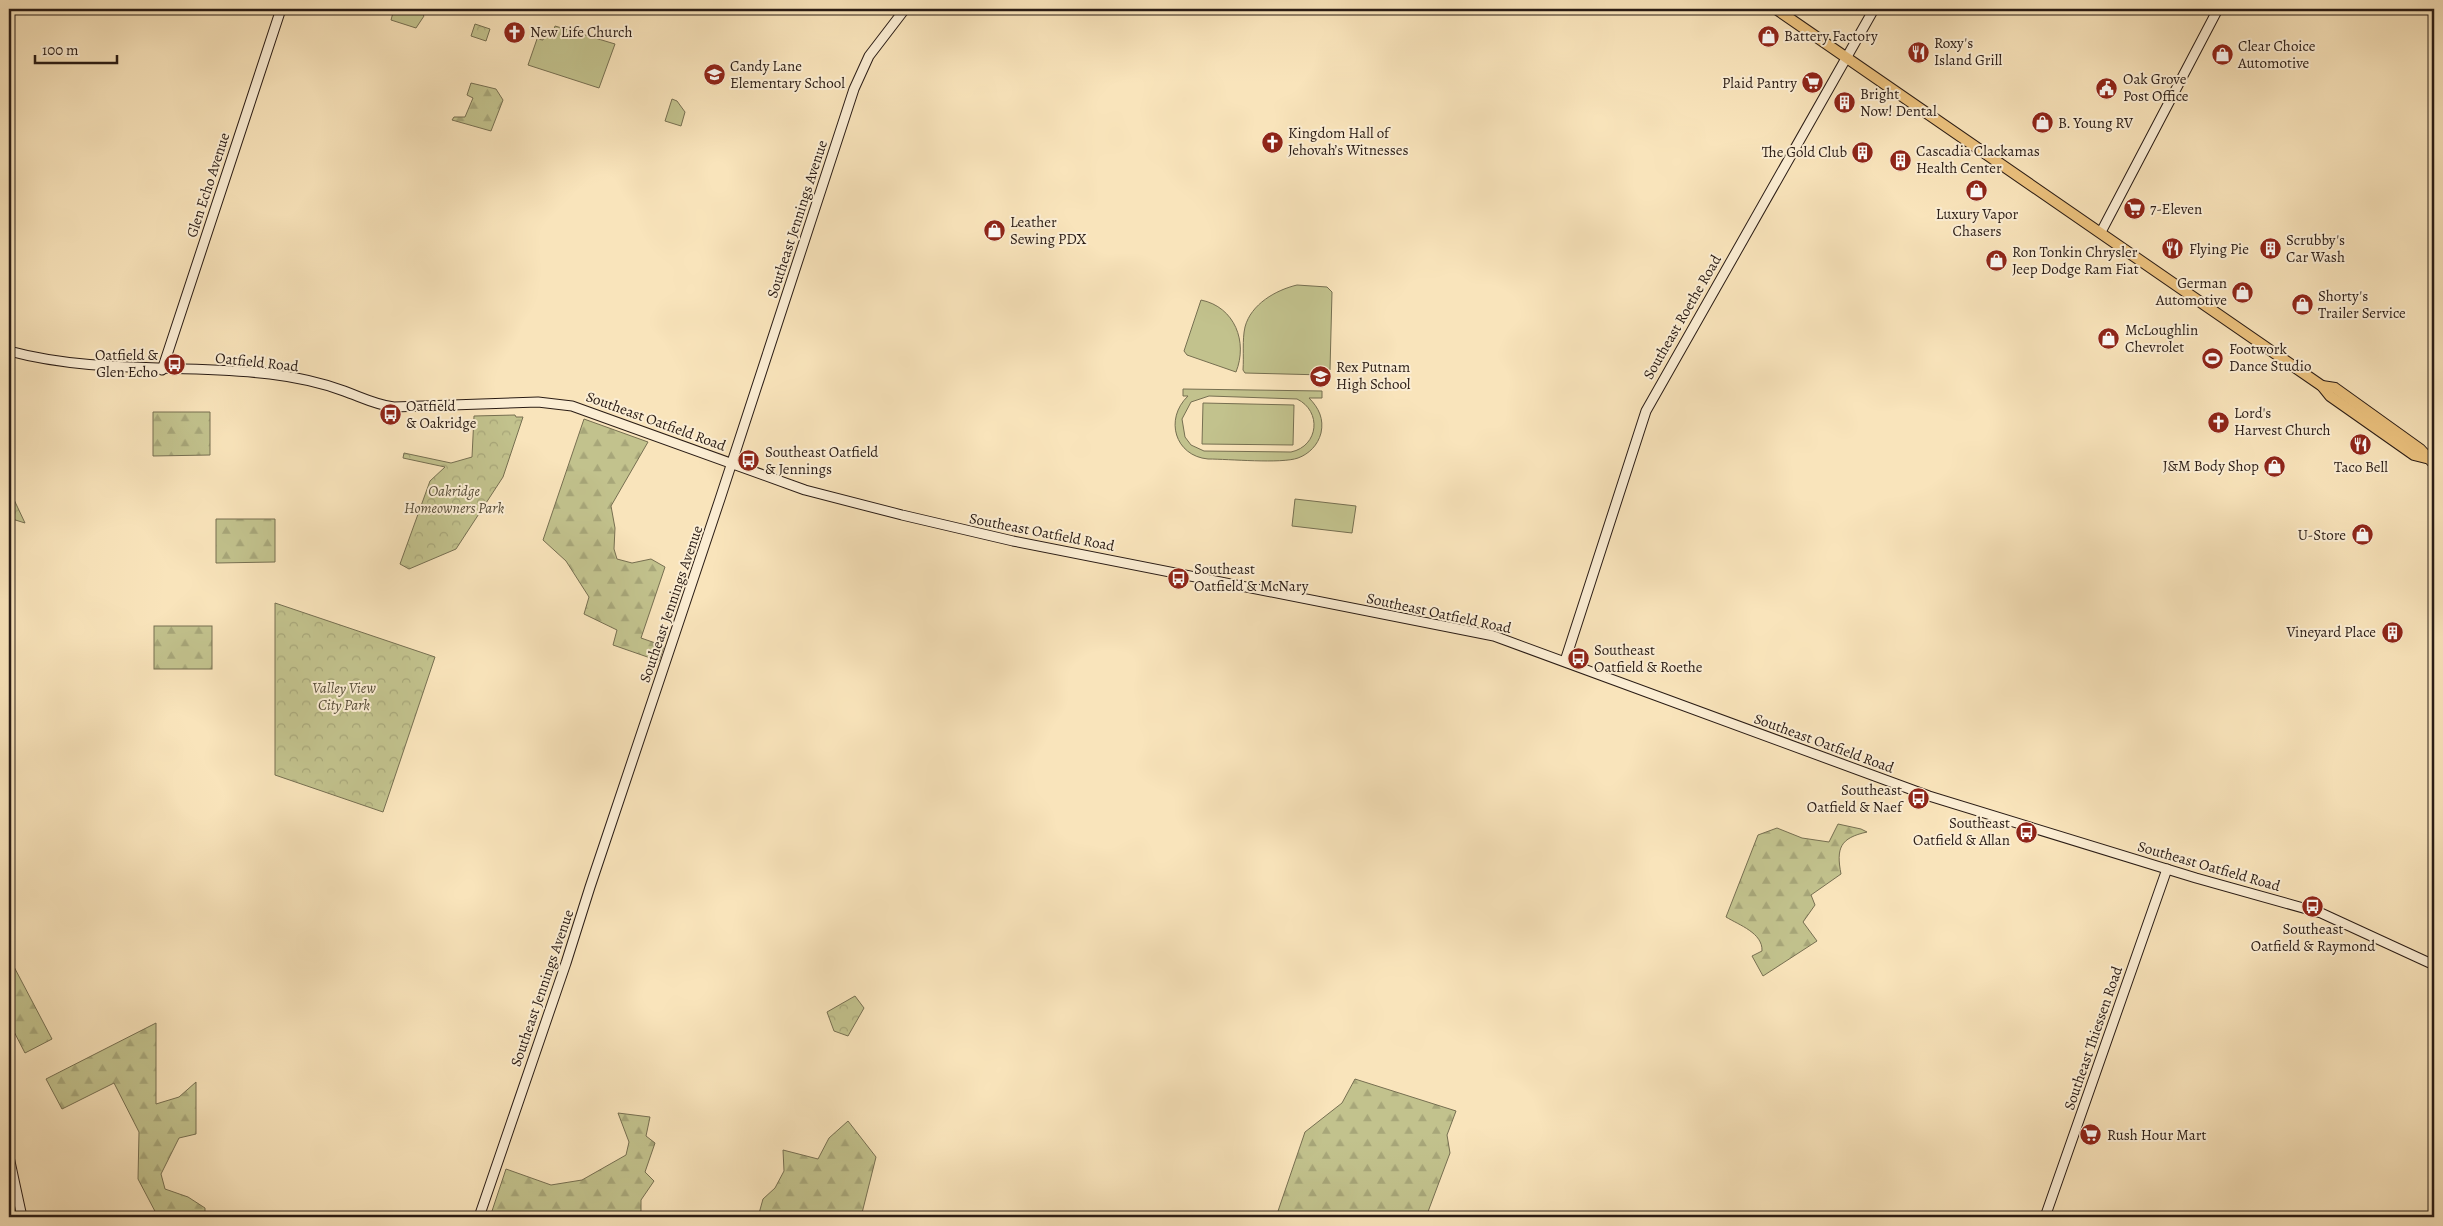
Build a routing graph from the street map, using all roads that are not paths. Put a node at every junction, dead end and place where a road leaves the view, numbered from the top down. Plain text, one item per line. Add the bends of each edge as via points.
1 (281, 9) edge
2 (905, 9) edge
3 (1776, 9) edge
4 (1874, 9) edge
5 (2218, 9) edge
6 (1846, 58) junction
7 (2101, 232) junction
8 (9, 351) edge
9 (162, 370) junction
10 (501, 403) joint
11 (2430, 461) edge
12 (732, 463) junction
13 (1565, 661) junction
14 (2167, 869) junction
15 (2434, 965) edge
16 (9, 1157) edge
17 (22, 1217) edge
18 (479, 1217) edge
19 (2045, 1217) edge

1 - 9 main road, Glen Echo Avenue
2 - 12 main road, Southeast Jennings Avenue via 869,56 857,82
3 - 6 main road
4 - 6 main road, Southeast Roethe Road
5 - 7 main road
6 - 7 main road
6 - 13 main road, Southeast Roethe Road via 1646,411
7 - 11 main road via 2322,386 2335,388 2420,450
8 - 9 main road, Oatfield Road via 57,360
9 - 10 main road, Oatfield Road via 272,374 330,386 394,407
10 - 12 main road, Southeast Oatfield Road via 546,402 572,406
12 - 13 main road, Southeast Oatfield Road via 805,490 952,528 1469,631 1510,641
12 - 18 main road, Southeast Jennings Avenue
13 - 14 main road, Southeast Oatfield Road via 1929,796
14 - 15 main road, Southeast Oatfield Road via 2321,913
14 - 19 main road, Southeast Thiessen Road
16 - 17 main road

